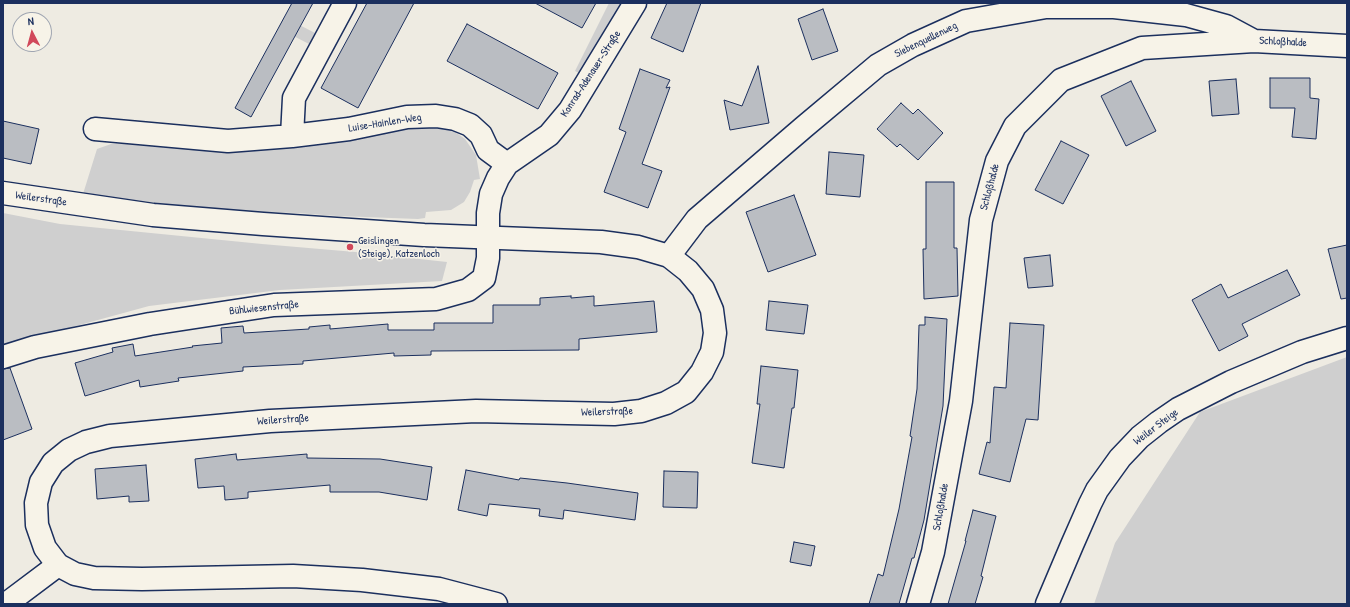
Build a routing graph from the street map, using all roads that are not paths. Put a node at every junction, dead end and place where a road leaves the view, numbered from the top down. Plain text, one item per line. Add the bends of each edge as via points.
1 (345, 3) edge
2 (634, 3) edge
3 (1254, 41) junction
4 (1347, 46) edge
5 (95, 129) dead end
6 (292, 136) junction
7 (507, 164) junction
8 (3, 193) edge
9 (489, 237) junction
10 (668, 256) junction
11 (1347, 338) edge
12 (3, 356) edge
13 (58, 564) junction
14 (6, 604) edge
15 (496, 604) edge
16 (918, 604) edge
17 (1047, 604) edge

1 - 6 street via 294,98
2 - 7 street, Konrad-Adenauer-Straße via 570,110 549,135
3 - 4 street, Schloßhalde
3 - 10 street, Siebenquellenweg via 1226,26 1186,15 1114,7 1046,7 966,21 913,45 878,65 697,219
3 - 16 street, Schloßhalde via 1142,48 1061,80 1015,126 997,161 981,220 961,401 933,552
5 - 6 street, Luise-Hainlen-Weg via 228,141
6 - 7 street, Luise-Hainlen-Weg via 349,129 407,117 436,116 470,125 481,135 488,150
7 - 9 street, Konrad-Adenauer-Straße via 491,194 488,213
8 - 9 street, Weilerstraße via 153,215 334,230
9 - 10 street, Weilerstraße via 601,242 638,247
9 - 12 street, Bühlwiesenstraße via 484,278 468,290 436,299 274,305 150,324
10 - 13 street, Weilerstraße via 688,271 703,290 712,310 715,333 712,352 702,372 686,392 666,403 641,411 614,414 476,411 270,421 110,436 86,442 69,450 53,463 41,482 36,503 37,526 44,548
11 - 17 street, Weiler Steige via 1297,354 1231,382 1178,409 1140,437 1120,458 1097,490
13 - 14 street
13 - 15 street, Weilerstraße via 75,574 94,578 293,576 362,580 439,589

